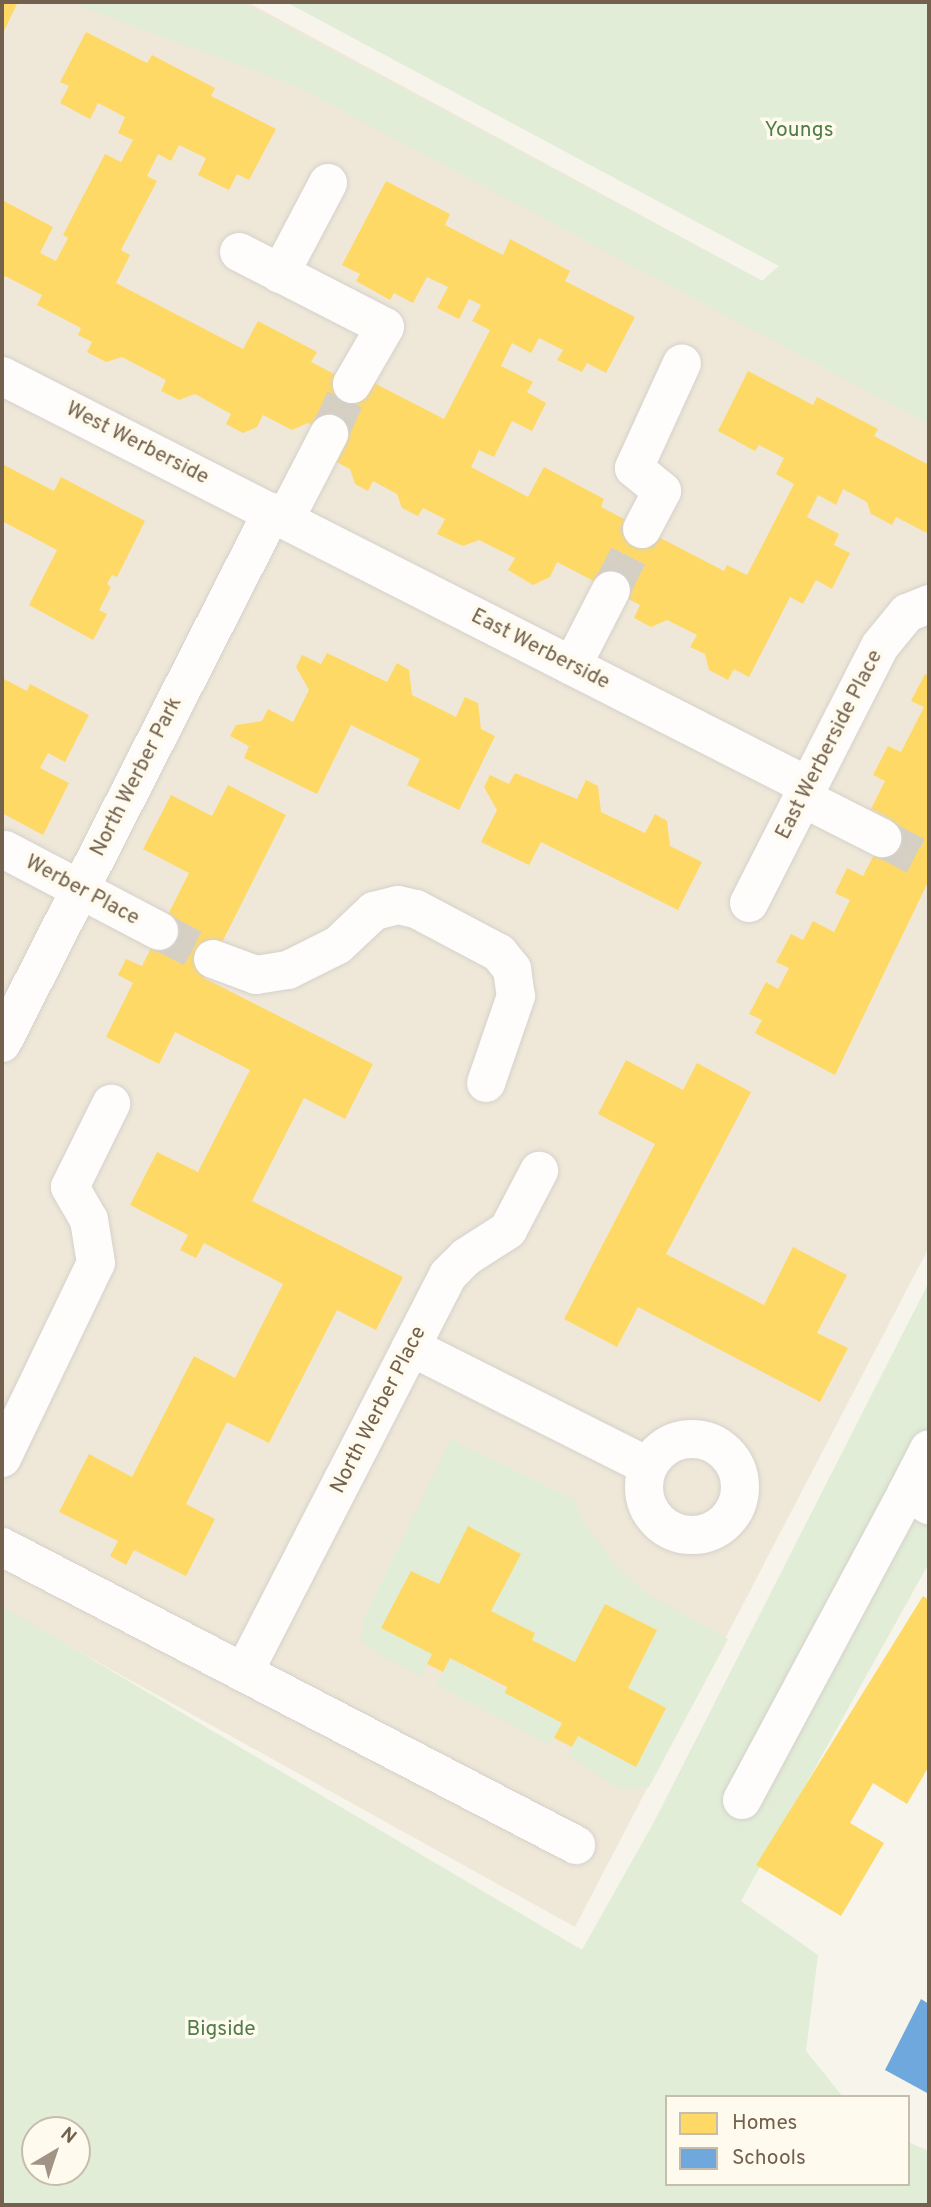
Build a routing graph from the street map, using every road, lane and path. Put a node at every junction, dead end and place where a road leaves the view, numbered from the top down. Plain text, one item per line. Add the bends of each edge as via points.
1 (328, 183) dead end
2 (239, 251) dead end
3 (280, 274) junction
4 (682, 363) dead end
5 (2, 376) edge
6 (352, 384) tunnel mouth
7 (329, 433) tunnel mouth
8 (279, 516) junction
9 (642, 529) tunnel mouth
10 (611, 590) tunnel mouth
11 (929, 604) edge
12 (572, 666) junction
13 (806, 792) junction
14 (882, 838) tunnel mouth
15 (5, 850) dead end
16 (80, 890) junction
17 (749, 903) dead end
18 (159, 931) tunnel mouth
19 (213, 959) tunnel mouth
20 (2, 1043) edge
21 (486, 1083) dead end
22 (111, 1104) dead end
23 (539, 1171) dead end
24 (411, 1347) junction
25 (929, 1449) edge
26 (2, 1458) edge
27 (648, 1466) dead end
28 (918, 1498) edge
29 (2, 1546) edge
30 (244, 1672) junction
31 (743, 1800) dead end
32 (576, 1845) dead end

1 - 3 street
2 - 3 street
3 - 6 street via 385,327
4 - 9 street via 634,468 662,491
5 - 8 street, West Werberside
7 - 8 street, North Werber Park
8 - 12 street, East Werberside
8 - 16 street, North Werber Park
10 - 12 street
11 - 13 street, East Werberside Place via 907,613 886,636
12 - 13 street, East Werberside
13 - 14 street, East Werberside
13 - 17 street, East Werberside Place
15 - 16 street, Werber Place
16 - 18 street, Werber Place
16 - 20 street, North Werber Park
19 - 21 street via 257,975 288,970 338,945 374,911 398,905 416,909 499,953 512,969 516,996
22 - 26 street via 70,1187 89,1220 96,1263
23 - 24 street, North Werber Place via 508,1230 453,1268
24 - 27 street
24 - 30 street, North Werber Place
25 - 28 street
28 - 31 street
29 - 30 street
30 - 32 street

